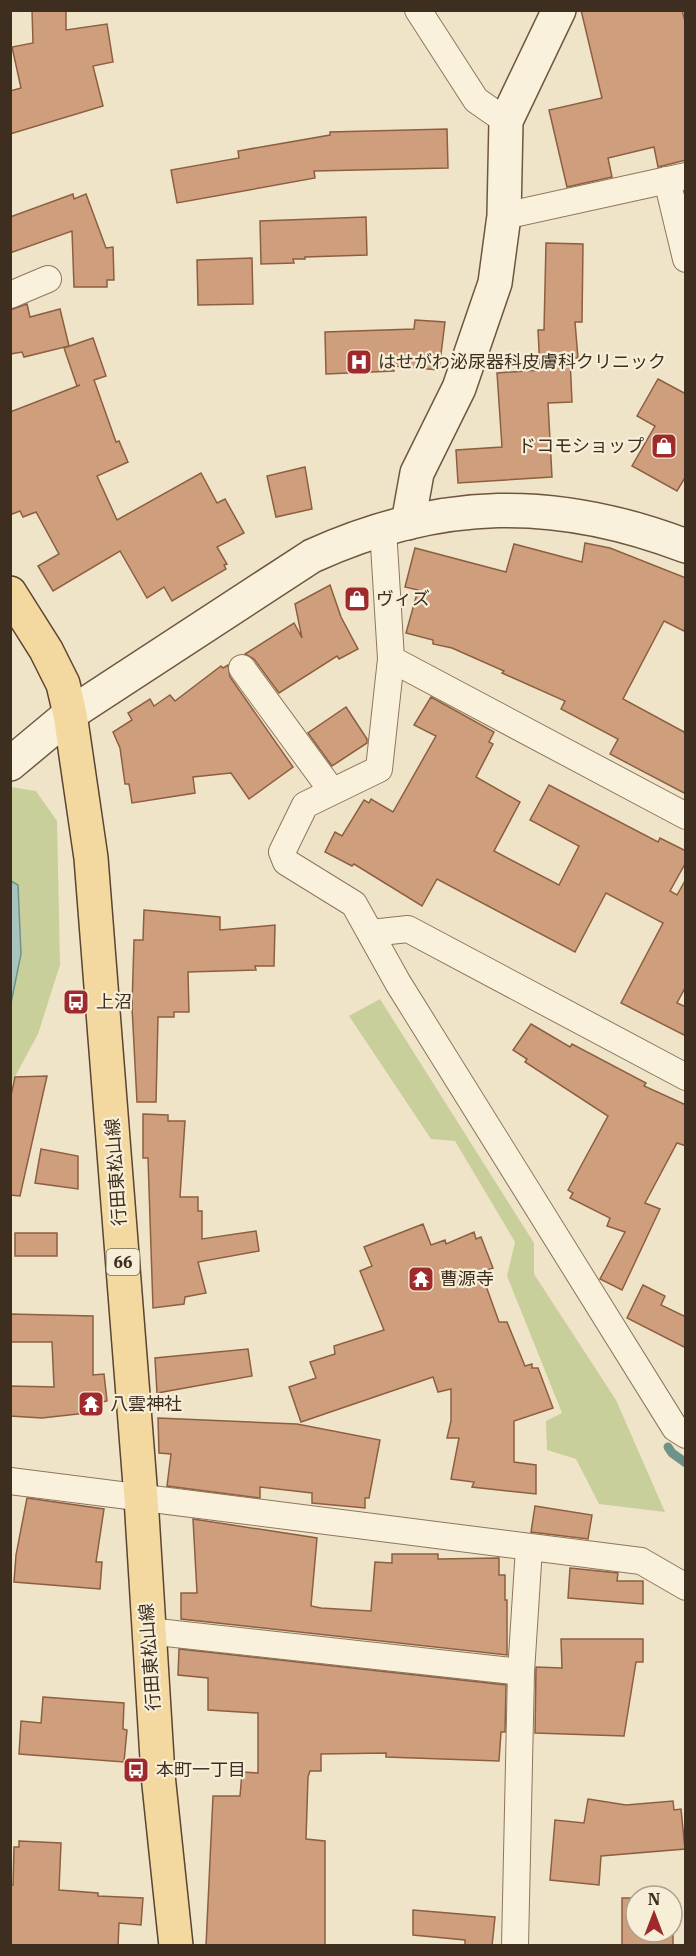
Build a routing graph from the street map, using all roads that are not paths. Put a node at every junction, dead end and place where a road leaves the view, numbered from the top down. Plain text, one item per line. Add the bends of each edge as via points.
1 (418, 10) edge
2 (559, 10) edge
3 (506, 120) junction
4 (676, 178) edge
5 (504, 216) junction
6 (686, 259) edge
7 (48, 279) dead end
8 (10, 295) edge
9 (396, 526) junction
10 (686, 546) edge
11 (10, 593) edge
12 (391, 659) junction
13 (242, 668) dead end
14 (70, 714) junction
15 (10, 764) edge
16 (332, 791) junction
17 (686, 816) edge
18 (370, 933) junction
19 (686, 1077) edge
20 (686, 1435) edge
21 (10, 1481) edge
22 (141, 1498) junction
23 (529, 1548) junction
24 (686, 1587) edge
25 (148, 1631) junction
26 (521, 1672) junction
27 (176, 1946) edge
28 (515, 1946) edge

1 - 3 street via 476,100
2 - 3 street
3 - 5 street
4 - 5 street
4 - 6 street
5 - 9 street via 495,283 459,388
7 - 8 street
9 - 10 street via 481,510 550,511 623,525
9 - 12 street
9 - 14 street via 349,539 312,556
11 - 14 main road, 行田東松山線 / 66 via 63,684
12 - 16 street via 379,769
12 - 17 street
13 - 16 street
14 - 15 street
14 - 22 main road, 行田東松山線 / 66 via 91,858
16 - 18 street via 305,805 282,852 286,862 354,904
18 - 19 street via 408,929
18 - 20 street via 675,1428
21 - 22 street
22 - 23 street
22 - 25 main road, 行田東松山線 / 66
23 - 24 street via 640,1561
23 - 26 street
25 - 26 street
25 - 27 main road, 行田東松山線 / 66
26 - 28 street

